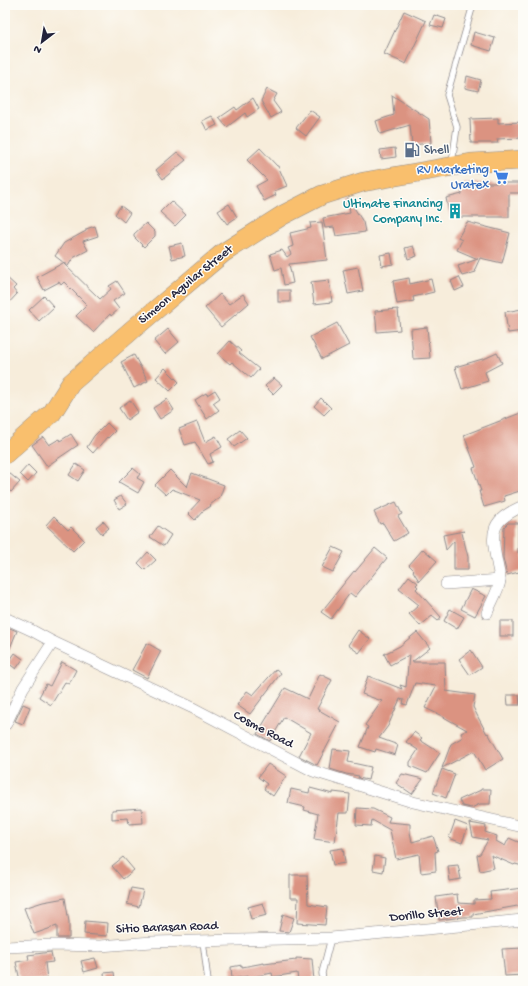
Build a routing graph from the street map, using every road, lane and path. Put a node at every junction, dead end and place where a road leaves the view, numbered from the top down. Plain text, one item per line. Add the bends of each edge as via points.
1 (473, 5) edge
2 (523, 160) edge
3 (451, 168) junction
4 (5, 454) edge
5 (523, 506) edge
6 (500, 580) junction
7 (446, 584) dead end
8 (487, 613) dead end
9 (5, 618) edge
10 (53, 642) junction
11 (6, 724) edge
12 (523, 827) edge
13 (523, 920) edge
14 (331, 938) junction
15 (203, 941) junction
16 (5, 947) edge
17 (208, 981) edge
18 (323, 981) edge

1 - 3 lane via 447,95 457,127
2 - 3 highway, Simeon Aguilar Street via 471,163
3 - 4 highway, Simeon Aguilar Street via 363,182 322,195 283,215 223,252 71,383 52,413
5 - 6 street via 498,522 493,533
6 - 7 street
6 - 8 street
9 - 10 street, Cosme Road
10 - 11 street via 24,688
10 - 12 street, Cosme Road via 191,707 313,771 413,802
13 - 14 street, Dorillo Street
14 - 15 street, Sitio Barasan Road
14 - 18 lane via 322,973
15 - 16 street, Sitio Barasan Road
15 - 17 lane

